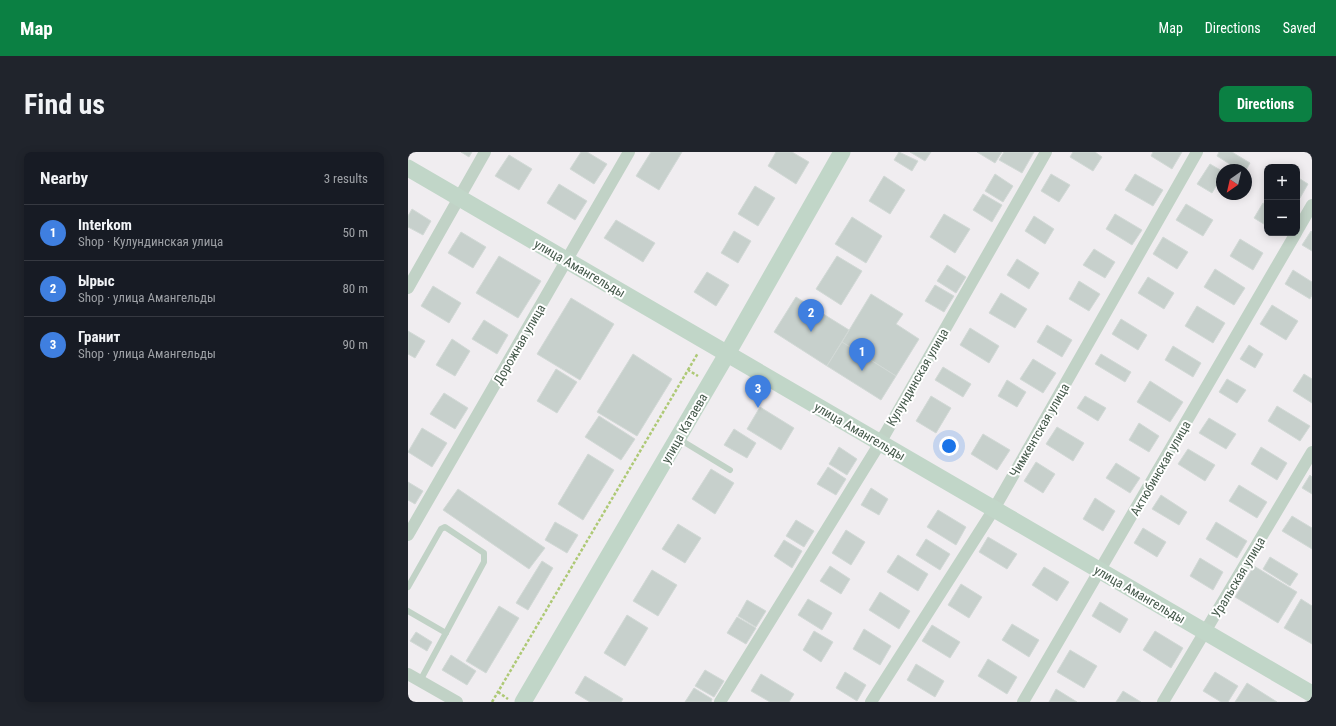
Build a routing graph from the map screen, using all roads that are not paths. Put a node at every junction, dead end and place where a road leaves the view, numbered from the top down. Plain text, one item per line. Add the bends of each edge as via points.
1 (485, 152) edge
2 (629, 152) edge
3 (842, 152) edge
4 (1046, 152) edge
5 (1197, 152) edge
6 (408, 168) edge
7 (459, 198) junction
8 (1312, 205) edge
9 (1300, 225) edge
10 (1294, 236) edge
11 (567, 261) junction
12 (408, 288) edge
13 (727, 354) junction
14 (677, 438) junction
15 (880, 442) junction
16 (1312, 452) edge
17 (730, 470) dead end
18 (994, 509) junction
19 (408, 535) edge
20 (1100, 571) junction
21 (408, 587) edge
22 (408, 611) edge
23 (1206, 632) junction
24 (446, 633) junction
25 (408, 674) edge
26 (420, 681) junction
27 (1312, 694) edge
28 (457, 702) edge
29 (523, 702) edge
30 (720, 702) edge
31 (871, 702) edge
32 (1023, 702) edge
33 (1163, 702) edge

1 - 7 street
2 - 11 street, Дорожная улица
3 - 13 main road, улица Катаева
4 - 15 street, Кулундинская улица
5 - 18 street, Чимкентская улица
6 - 7 main road, улица Амангельды
7 - 11 main road, улица Амангельды
7 - 12 street
8 - 9 street, Актюбинская улица
10 - 20 street, Актюбинская улица
11 - 13 main road, улица Амангельды
11 - 19 street, Дорожная улица
13 - 14 main road, улица Катаева
13 - 15 main road, улица Амангельды
14 - 17 lane
14 - 29 main road, улица Катаева
15 - 18 main road, улица Амангельды
15 - 30 street, Кулундинская улица
16 - 23 street, Уральская улица
18 - 20 main road, улица Амангельды
18 - 31 street, Чимкентская улица
20 - 23 main road, улица Амангельды
20 - 32 street, Актюбинская улица
21 - 24 lane via 441,528 445,527 484,553 484,562
22 - 24 lane
23 - 27 main road, улица Амангельды
23 - 33 street, Уральская улица
24 - 26 lane
25 - 26 street
26 - 28 street

